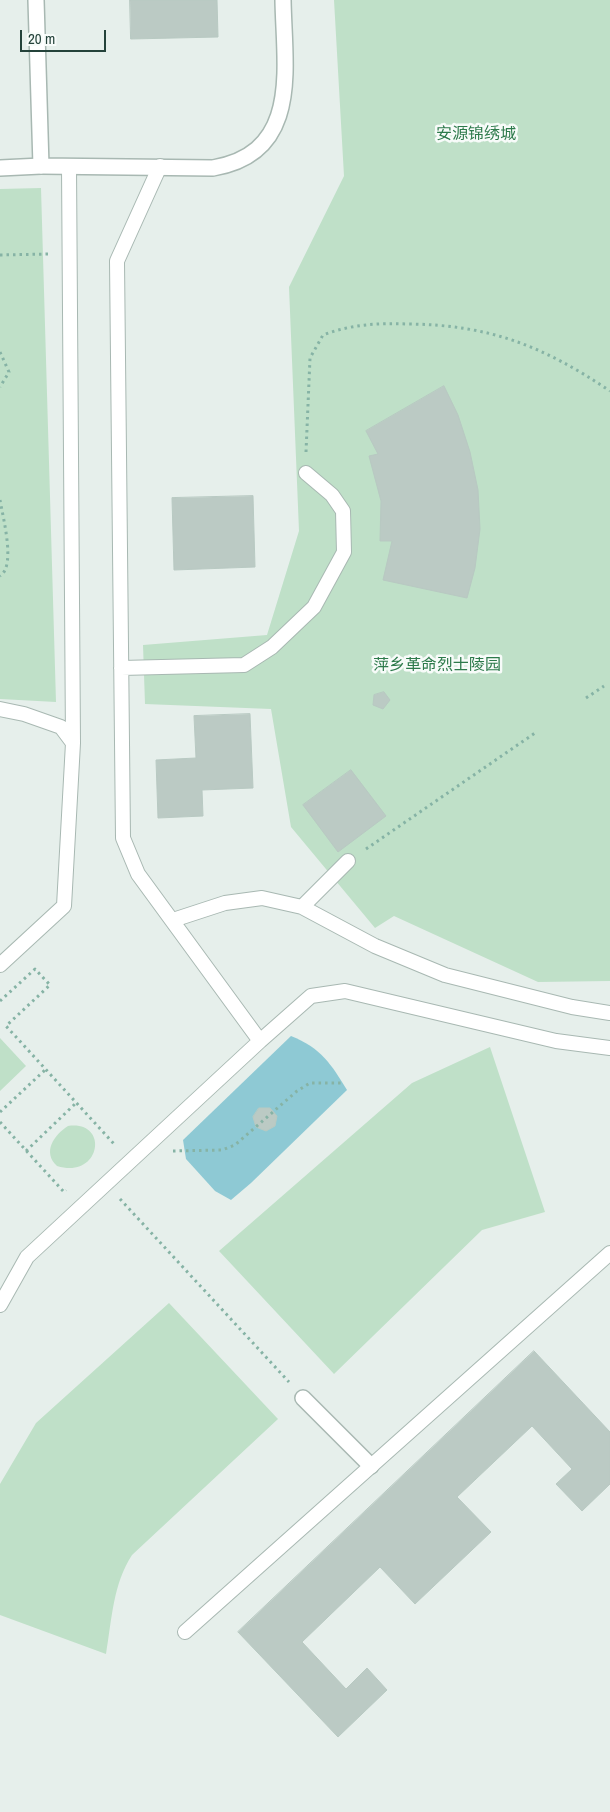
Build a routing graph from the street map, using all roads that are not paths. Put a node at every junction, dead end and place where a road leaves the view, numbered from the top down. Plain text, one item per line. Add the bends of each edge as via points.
1 (36, 0) edge
2 (283, 0) edge
3 (41, 166) junction
4 (160, 166) junction
5 (69, 167) junction
6 (0, 168) edge
7 (306, 473) road end
8 (121, 668) junction
9 (0, 709) edge
10 (73, 743) junction
11 (348, 861) road end
12 (302, 907) junction
13 (173, 920) junction
14 (0, 965) edge
15 (610, 1013) edge
16 (260, 1041) junction
17 (610, 1048) edge
18 (610, 1253) edge
19 (0, 1305) edge
20 (303, 1398) road end
21 (370, 1466) junction
22 (184, 1632) dead end

1 - 3 street
2 - 4 street via 284,95 275,128 266,142 253,154 227,166
3 - 5 street
3 - 6 street
4 - 5 street
4 - 8 lane via 117,261
5 - 10 lane
7 - 8 lane via 332,495 344,511 344,552 314,607 272,647 244,665
8 - 13 lane via 123,838 138,874
9 - 10 lane via 60,727
10 - 14 lane via 64,906
11 - 12 lane
12 - 13 lane via 262,898 225,902
12 - 15 lane via 375,946 445,975 572,1007
13 - 16 lane
16 - 17 lane via 311,996 345,991 556,1041
16 - 19 lane via 27,1257
18 - 21 lane
20 - 21 street
21 - 22 lane

